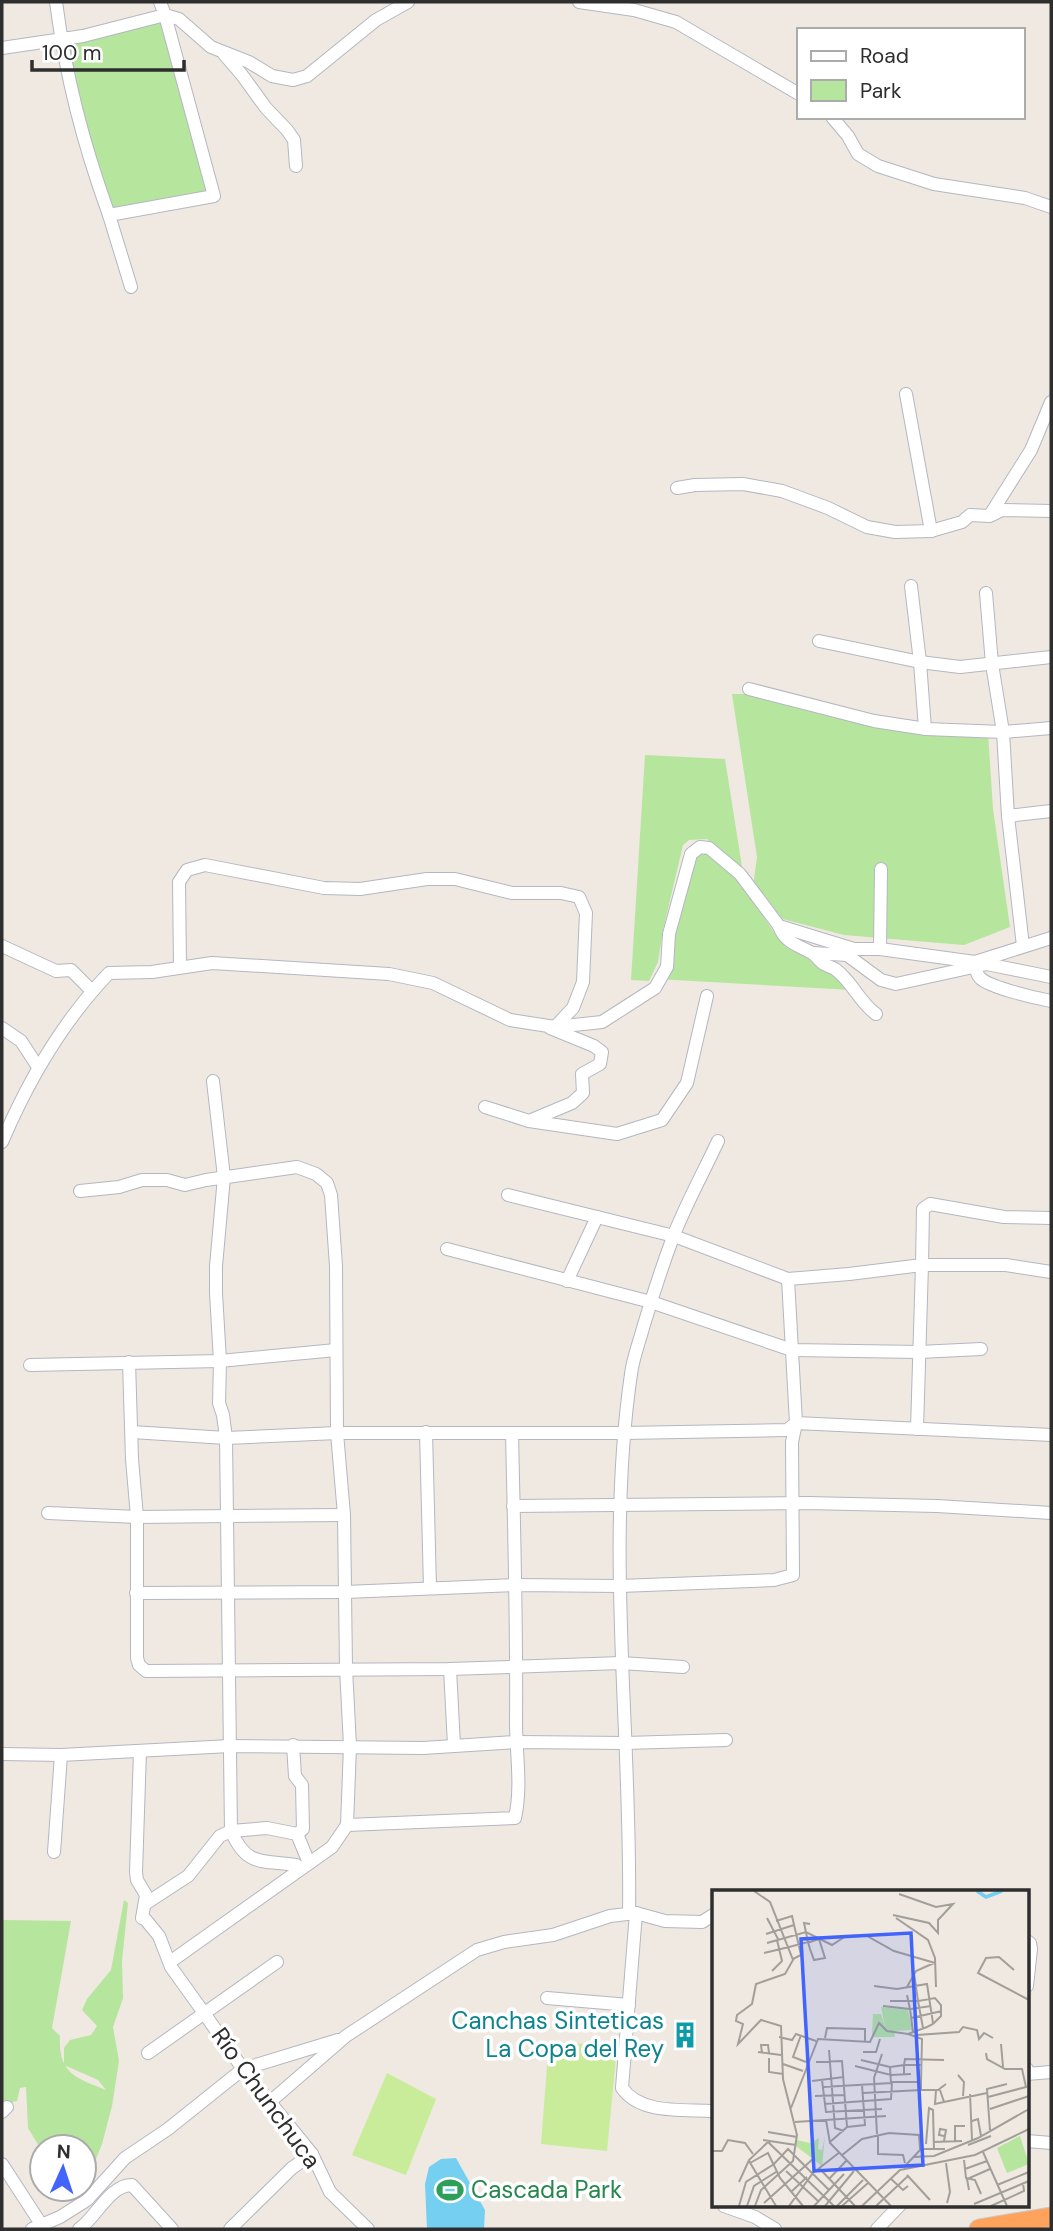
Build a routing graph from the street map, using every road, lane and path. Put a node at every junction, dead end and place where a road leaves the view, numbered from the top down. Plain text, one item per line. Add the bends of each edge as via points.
1 (56, 2) edge
2 (160, 2) edge
3 (408, 2) edge
4 (579, 2) edge
5 (165, 15) junction
6 (61, 38) junction
7 (2, 48) edge
8 (221, 51) junction
9 (797, 92) edge
10 (834, 119) edge
11 (296, 166) dead end
12 (1051, 207) edge
13 (109, 215) junction
14 (131, 287) dead end
15 (906, 394) dead end
16 (1051, 402) edge
17 (677, 488) dead end
18 (1051, 511) edge
19 (990, 516) junction
20 (931, 531) junction
21 (911, 586) dead end
22 (986, 593) dead end
23 (819, 641) dead end
24 (1051, 657) edge
25 (920, 662) junction
26 (992, 664) junction
27 (750, 689) dead end
28 (1051, 728) edge
29 (925, 729) junction
30 (1003, 732) junction
31 (1051, 811) edge
32 (1008, 816) junction
33 (881, 869) dead end
34 (779, 926) junction
35 (1051, 938) edge
36 (2, 946) edge
37 (1023, 947) junction
38 (880, 949) junction
39 (813, 953) junction
40 (975, 965) junction
41 (180, 966) junction
42 (1051, 977) edge
43 (92, 991) junction
44 (707, 996) dead end
45 (1051, 1001) edge
46 (876, 1014) dead end
47 (551, 1027) junction
48 (2, 1028) edge
49 (38, 1067) junction
50 (213, 1081) dead end
51 (485, 1107) dead end
52 (529, 1121) junction
53 (718, 1141) dead end
54 (2, 1142) edge
55 (224, 1177) junction
56 (80, 1191) dead end
57 (508, 1195) dead end
58 (597, 1217) junction
59 (1051, 1218) edge
60 (674, 1236) junction
61 (447, 1249) dead end
62 (922, 1265) junction
63 (1051, 1272) edge
64 (788, 1279) junction
65 (567, 1281) junction
66 (651, 1303) junction
67 (981, 1349) dead end
68 (336, 1350) junction
69 (792, 1350) junction
70 (919, 1352) junction
71 (220, 1361) junction
72 (128, 1362) junction
73 (30, 1365) dead end
74 (796, 1423) junction
75 (917, 1429) junction
76 (132, 1432) junction
77 (426, 1432) junction
78 (337, 1433) junction
79 (512, 1433) junction
80 (624, 1433) junction
81 (1051, 1435) edge
82 (226, 1438) junction
83 (794, 1503) junction
84 (620, 1504) junction
85 (513, 1506) junction
86 (48, 1513) dead end
87 (1051, 1513) edge
88 (344, 1515) junction
89 (226, 1516) junction
90 (137, 1517) junction
91 (515, 1586) junction
92 (620, 1586) junction
93 (430, 1588) junction
94 (227, 1591) junction
95 (136, 1592) junction
96 (345, 1592) junction
97 (621, 1663) junction
98 (517, 1667) junction
99 (683, 1667) dead end
100 (346, 1668) junction
101 (450, 1669) junction
102 (228, 1672) junction
103 (726, 1740) dead end
104 (516, 1742) junction
105 (626, 1743) junction
106 (293, 1745) junction
107 (454, 1745) junction
108 (230, 1746) junction
109 (350, 1746) junction
110 (141, 1751) junction
111 (2, 1754) edge
112 (61, 1755) junction
113 (347, 1825) junction
114 (231, 1831) junction
115 (297, 1834) junction
116 (54, 1852) dead end
117 (309, 1863) junction
118 (297, 1871) junction
119 (145, 1904) junction
120 (632, 1913) junction
121 (712, 1916) edge
122 (1028, 1942) edge
123 (170, 1962) junction
124 (277, 1962) dead end
125 (1028, 1977) edge
126 (547, 1998) dead end
127 (629, 2005) junction
128 (204, 2014) junction
129 (342, 2040) junction
130 (148, 2053) dead end
131 (1051, 2061) edge
132 (243, 2068) junction
133 (1028, 2072) edge
134 (1028, 2072) edge
135 (1051, 2072) edge
136 (271, 2101) junction
137 (712, 2111) edge
138 (1028, 2141) edge
139 (1051, 2143) edge
140 (312, 2154) junction
141 (2, 2164) edge
142 (724, 2206) edge
143 (899, 2206) edge
144 (60, 2217) junction
145 (1051, 2217) edge
146 (37, 2227) edge
147 (71, 2229) edge
148 (79, 2229) edge
149 (172, 2229) edge
150 (230, 2229) edge
151 (368, 2229) edge
152 (775, 2229) edge
153 (877, 2229) edge
154 (979, 2229) edge

1 - 6 street
2 - 5 street
3 - 8 street via 376,20 307,76 293,80 272,76
4 - 9 street via 634,9 676,22
5 - 6 street
5 - 8 street via 179,19
5 - 13 street via 214,196
6 - 7 street
6 - 13 street via 77,117
8 - 11 street via 294,140
10 - 12 street via 858,154 877,166 934,184 1024,198
13 - 14 street
15 - 20 street
16 - 19 street via 1031,450
17 - 20 street via 743,484 782,491 867,527
18 - 19 street via 1002,510
19 - 20 street via 970,515
21 - 25 street
22 - 26 street
23 - 25 street
24 - 26 street
25 - 26 street via 960,667
25 - 29 street
26 - 30 street
27 - 29 street via 874,721
28 - 30 street
29 - 30 street
30 - 32 street
31 - 32 street
32 - 37 street
33 - 38 street
34 - 38 street via 854,949
34 - 39 street via 793,945
34 - 47 street via 740,874 709,848 700,847 691,854 669,934 667,967 654,988 602,1021
35 - 37 street
36 - 43 street via 57,971 71,970
37 - 40 street
38 - 40 street
39 - 40 street via 847,955 881,980 895,984
39 - 46 street via 838,971
40 - 42 street
40 - 45 street via 981,979 1023,996
41 - 43 street via 109,973
41 - 47 street via 212,963 388,974 433,982 510,1020
41 - 47 street via 180,882 187,870 205,865 324,888 455,879 512,893 561,893 579,897 586,913 583,982 573,1008
43 - 49 street
44 - 52 street via 687,1083 662,1120 617,1134
47 - 52 street via 602,1052 600,1065 582,1074 583,1093 572,1103
48 - 49 street via 21,1041
49 - 54 street
50 - 55 street
51 - 52 street
53 - 60 street
55 - 56 street via 185,1185 142,1180
55 - 68 street via 297,1167 327,1184 336,1266
55 - 71 street via 216,1266
57 - 58 street
58 - 60 street
58 - 65 street
59 - 62 street via 1004,1217 930,1204 923,1209
60 - 64 street
60 - 66 street
61 - 65 street
62 - 63 street via 1006,1265
62 - 64 street
62 - 70 street
64 - 69 street
65 - 66 street
66 - 69 street
66 - 80 street via 631,1372
67 - 70 street
68 - 71 street
68 - 78 street
69 - 70 street
69 - 74 street
70 - 75 street
71 - 72 street
71 - 82 street via 219,1403
72 - 73 street
72 - 76 street
74 - 75 street
74 - 80 street via 786,1430
74 - 83 street via 792,1442
75 - 81 street
76 - 82 street
76 - 90 street
77 - 78 street
77 - 79 street
77 - 93 street
78 - 82 street
78 - 88 street
79 - 80 street
79 - 85 street
80 - 84 street
82 - 89 street
83 - 84 street
83 - 87 street
83 - 92 street via 793,1575 774,1580
84 - 85 street
84 - 92 street
85 - 91 street
86 - 90 street
88 - 89 street
88 - 96 street
89 - 90 street
89 - 94 street
90 - 95 street
91 - 92 street
91 - 93 street
91 - 98 street
92 - 97 street
93 - 96 street
94 - 95 street
94 - 96 street
94 - 102 street
95 - 102 street via 139,1665 146,1671
96 - 100 street
97 - 98 street
97 - 99 street
97 - 105 street
98 - 101 street
98 - 104 street
100 - 101 street
100 - 102 street
100 - 109 street
101 - 107 street
102 - 108 street
103 - 105 street
104 - 105 street
104 - 107 street
104 - 113 street via 519,1791 515,1818
105 - 120 street
106 - 108 street
106 - 109 street
106 - 115 street via 295,1776 302,1785 303,1829
107 - 109 street
108 - 110 street
108 - 114 street
109 - 113 street
110 - 112 street
110 - 119 street, Río Chunchuca via 136,1872 145,1891
111 - 112 street
112 - 116 street
113 - 117 street via 332,1847
114 - 115 street via 267,1828
114 - 118 street via 248,1857 296,1865
114 - 119 street via 220,1836 188,1875
115 - 117 street
117 - 118 street
118 - 123 street
119 - 123 street, Río Chunchuca via 142,1918 159,1936
120 - 121 street via 702,1922
120 - 127 street
120 - 129 street via 477,1950
122 - 125 street
123 - 128 street, Río Chunchuca
124 - 128 street
126 - 127 street
127 - 137 street via 621,2088 628,2098 667,2108
128 - 130 street
128 - 132 street, Río Chunchuca
129 - 132 street
129 - 136 street
131 - 133 street
132 - 136 street, Río Chunchuca
132 - 144 street via 125,2158 87,2200
134 - 135 street
136 - 140 street, Río Chunchuca
138 - 139 street
140 - 150 street
140 - 151 street, Río Chunchuca via 330,2192
141 - 146 street
142 - 152 street
143 - 153 street
144 - 146 street
144 - 147 street
145 - 154 highway
148 - 149 street via 113,2193 127,2185

